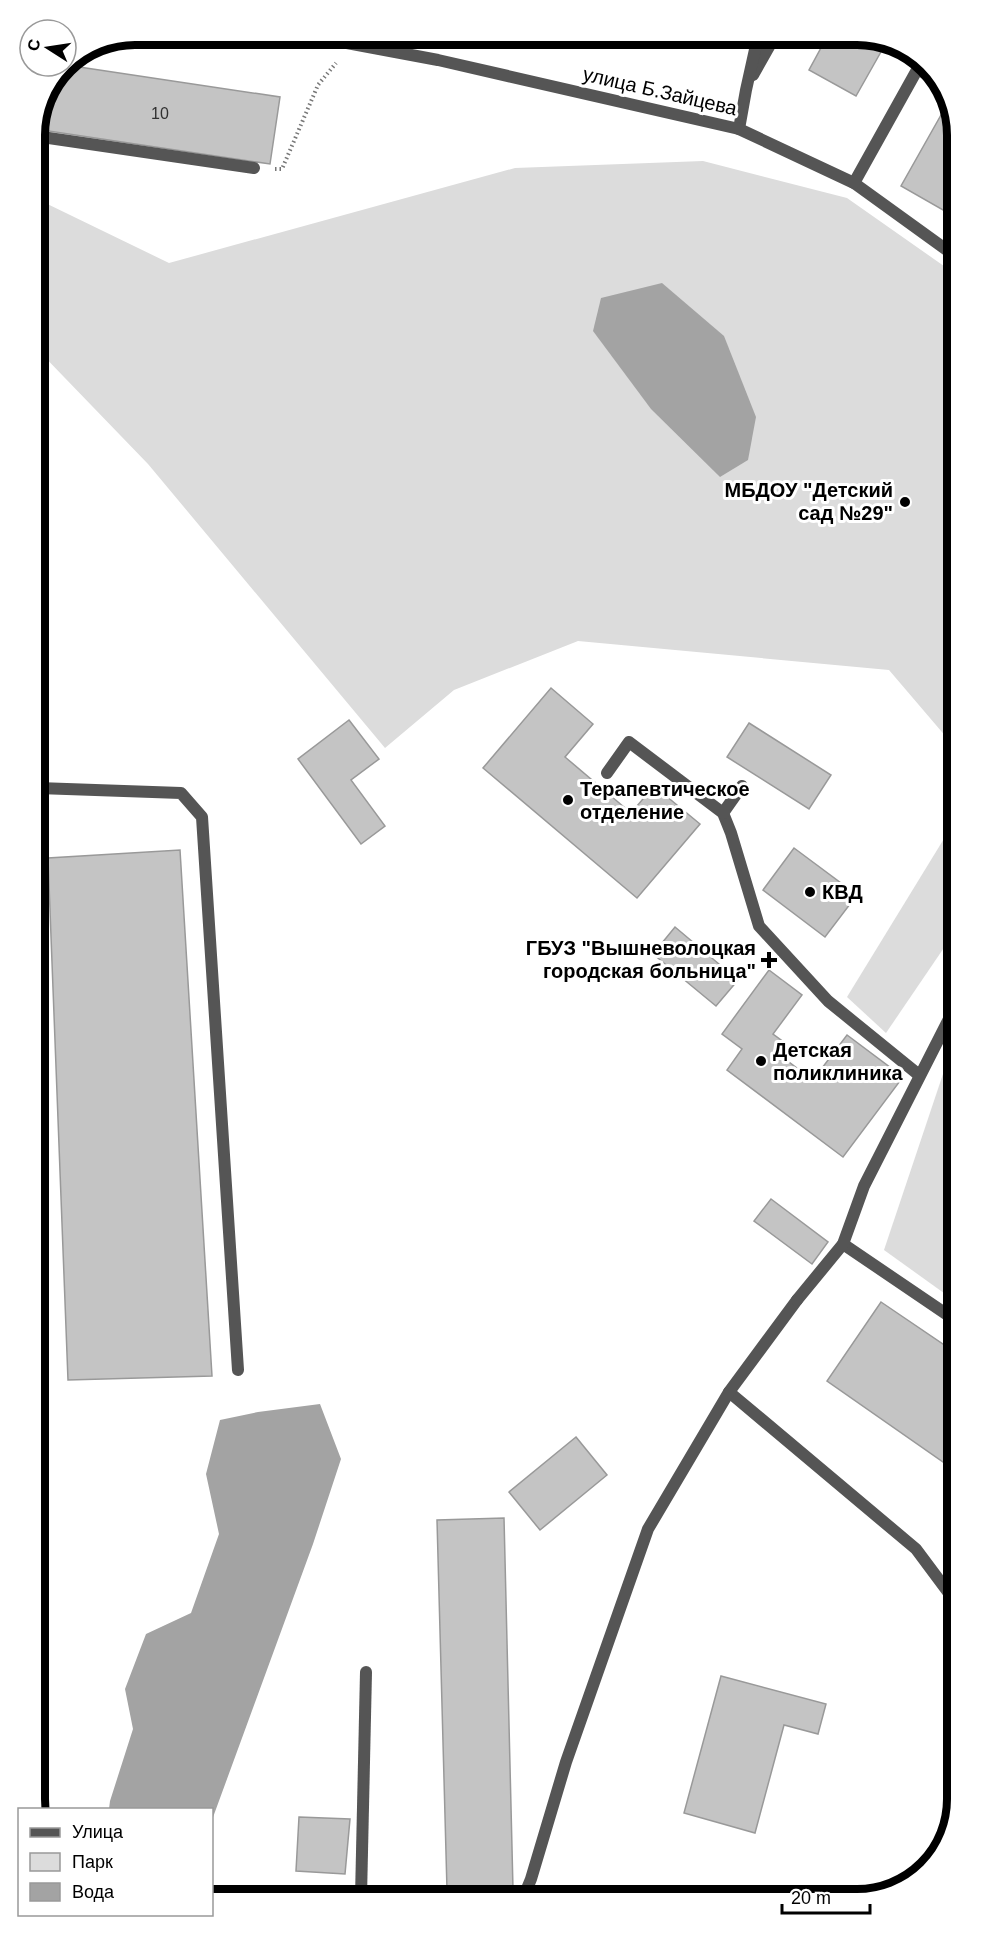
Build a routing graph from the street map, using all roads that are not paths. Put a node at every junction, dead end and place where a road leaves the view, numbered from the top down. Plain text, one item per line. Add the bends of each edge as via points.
1 (357, 45) edge
2 (756, 45) edge
3 (770, 45) edge
4 (918, 69) edge
5 (746, 90) junction
6 (739, 129) junction
7 (45, 137) edge
8 (254, 168) road end
9 (854, 183) junction
10 (947, 250) edge
11 (607, 773) dead end
12 (742, 786) dead end
13 (45, 788) edge
14 (723, 813) junction
15 (947, 1023) edge
16 (920, 1075) junction
17 (843, 1244) junction
18 (947, 1315) edge
19 (238, 1370) dead end
20 (729, 1392) junction
21 (947, 1591) edge
22 (366, 1672) dead end
23 (361, 1889) edge
24 (527, 1889) edge

1 - 6 street, улица Б.Зайцева
2 - 5 street
3 - 5 street
4 - 9 street
5 - 6 street
6 - 9 street, улица Б.Зайцева
7 - 8 street
9 - 10 street, улица Б.Зайцева
11 - 14 street via 629,742
12 - 14 street
13 - 19 street via 181,793 202,817
14 - 16 street via 759,926 828,1000
15 - 16 street
16 - 17 street via 864,1186
17 - 18 street
17 - 20 street
20 - 21 street via 916,1549
20 - 24 street via 648,1529 566,1762
22 - 23 street

